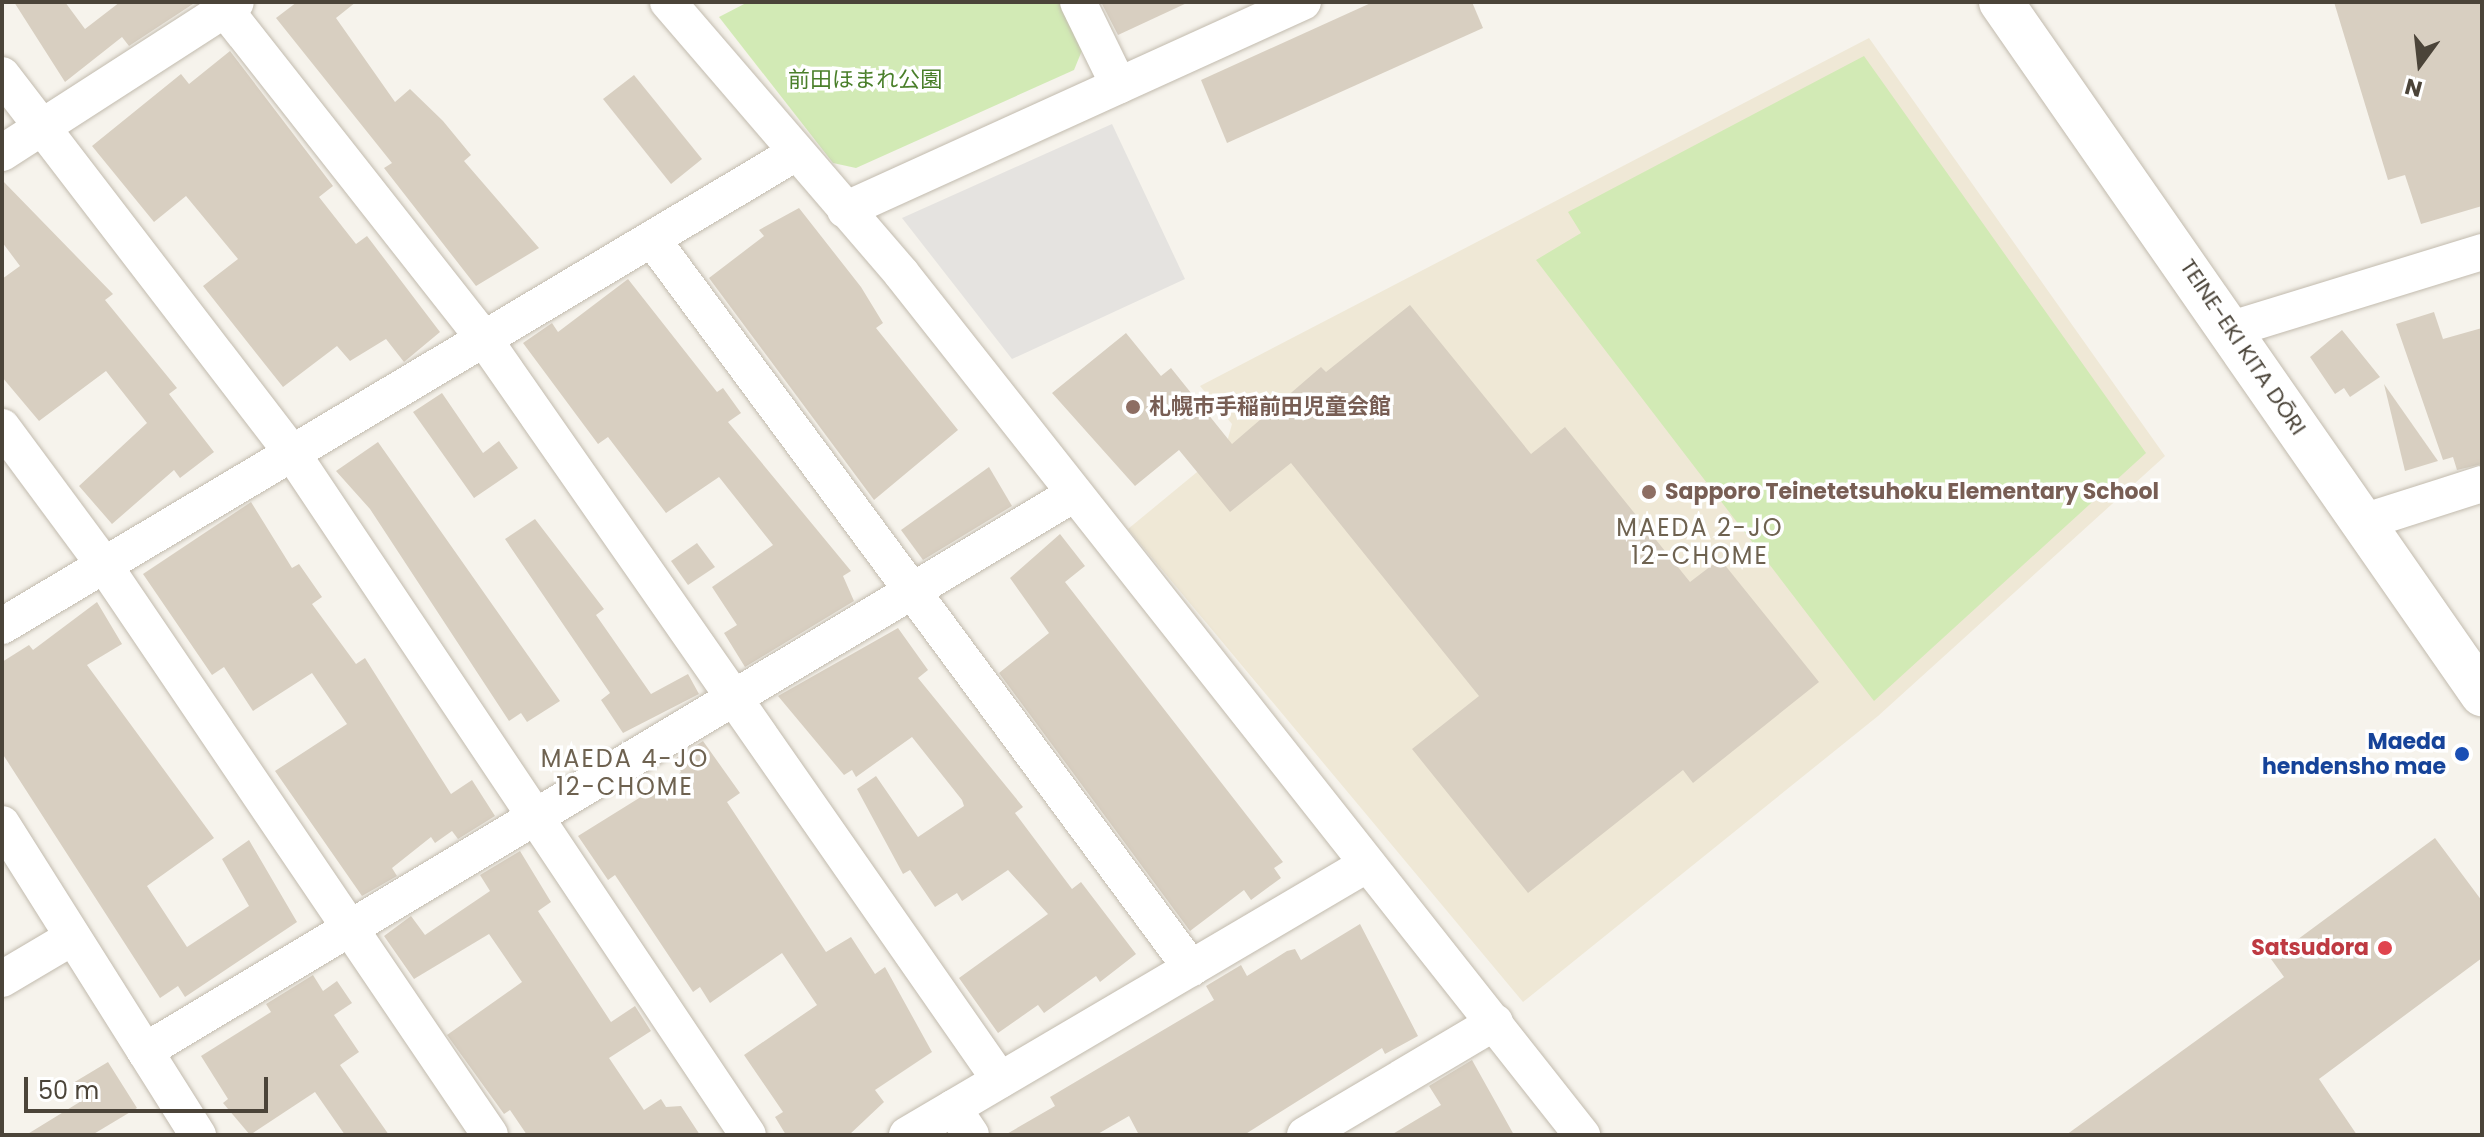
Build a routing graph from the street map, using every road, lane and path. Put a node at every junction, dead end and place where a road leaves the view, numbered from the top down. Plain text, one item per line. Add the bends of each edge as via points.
1 (668, 2) edge
2 (1078, 2) edge
3 (1303, 2) edge
4 (2001, 2) edge
5 (227, 5) edge
6 (2, 75) edge
7 (1119, 86) junction
8 (42, 130) junction
9 (2, 153) edge
10 (794, 154) junction
11 (845, 210) junction
12 (652, 239) junction
13 (2482, 252) edge
14 (2232, 329) junction
15 (484, 339) junction
16 (2, 427) edge
17 (292, 453) junction
18 (2482, 484) edge
19 (1074, 494) junction
20 (2363, 522) junction
21 (104, 565) junction
22 (915, 595) junction
23 (2, 626) edge
24 (2475, 673) edge
25 (736, 701) junction
26 (537, 820) junction
27 (2, 824) edge
28 (1366, 865) junction
29 (349, 927) junction
30 (73, 937) junction
31 (1191, 968) junction
32 (2, 979) edge
33 (1495, 1022) junction
34 (145, 1051) junction
35 (1000, 1080) junction
36 (962, 1122) edge
37 (198, 1135) edge
38 (490, 1135) edge
39 (748, 1135) edge
40 (907, 1135) edge
41 (1305, 1135) edge
42 (1582, 1135) edge

1 - 10 street
2 - 7 street
3 - 7 street
4 - 14 street, TEINE-EKI KITA DŌRI
5 - 8 street
5 - 15 street
6 - 8 street
7 - 11 street
8 - 9 street
8 - 17 street
10 - 11 street
10 - 12 street
11 - 19 street
12 - 15 street
12 - 22 street
13 - 14 street
14 - 20 street, TEINE-EKI KITA DŌRI
15 - 17 street
15 - 25 street
16 - 21 street
17 - 21 street
17 - 26 street
18 - 20 street
19 - 22 street
19 - 28 street
20 - 24 street, TEINE-EKI KITA DŌRI
21 - 23 street
21 - 29 street
22 - 25 street
22 - 31 street
25 - 26 street
25 - 35 street
26 - 29 street
26 - 39 street
27 - 30 street
28 - 31 street
28 - 33 street
29 - 34 street
29 - 38 street
30 - 32 street
30 - 34 street
31 - 35 street
33 - 41 street
33 - 42 street
34 - 37 street
35 - 36 street
36 - 40 street

